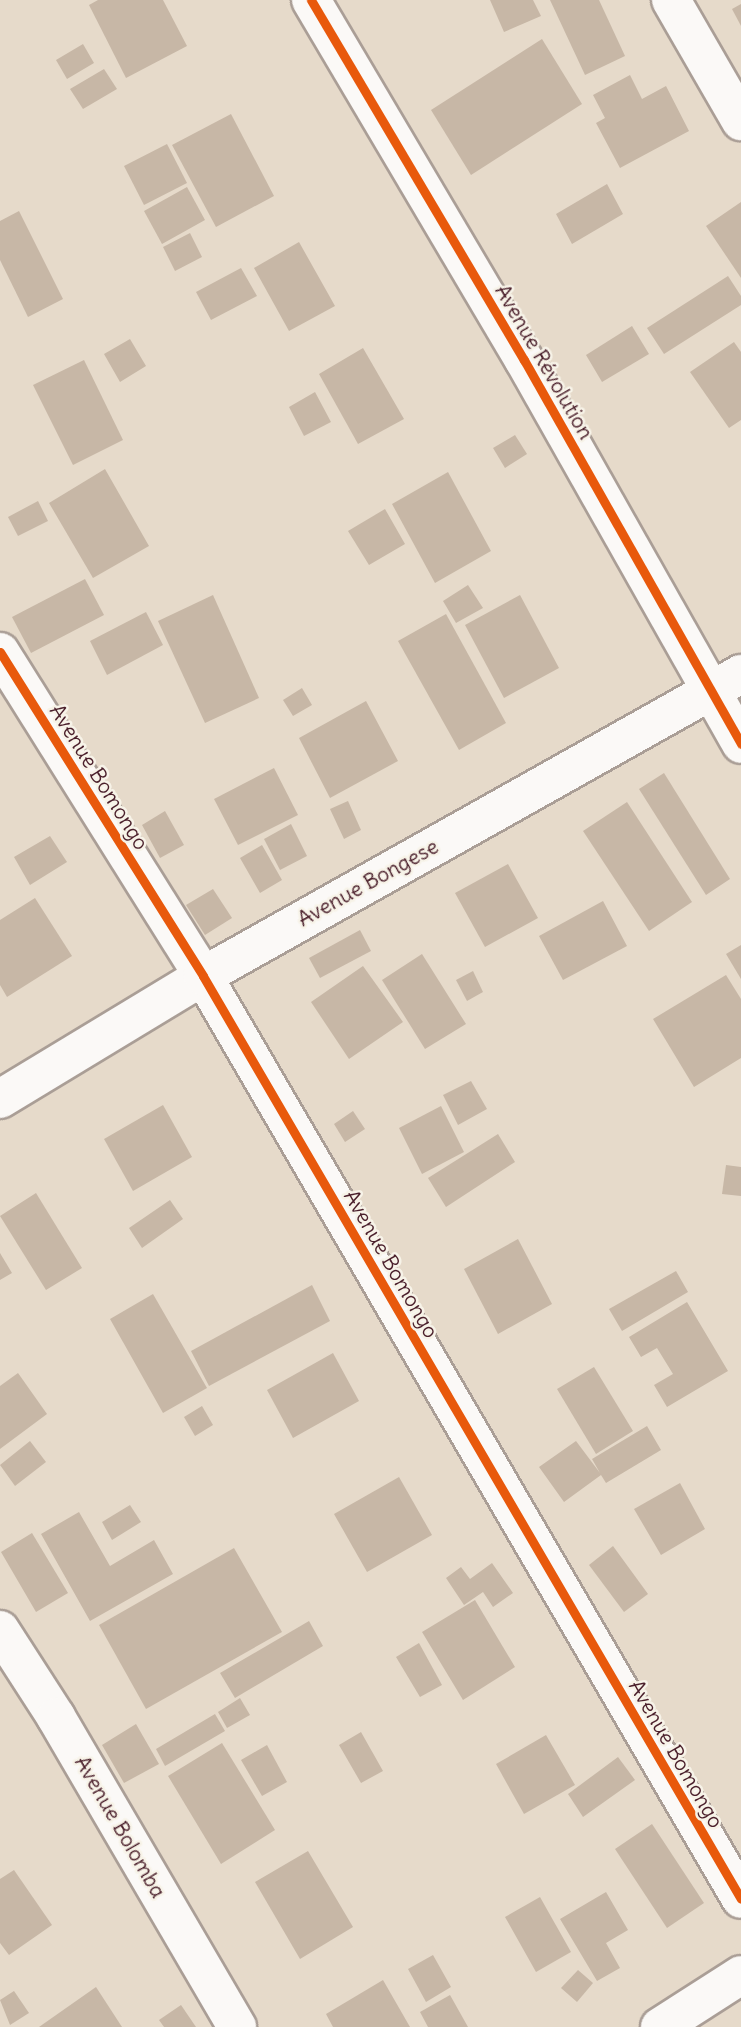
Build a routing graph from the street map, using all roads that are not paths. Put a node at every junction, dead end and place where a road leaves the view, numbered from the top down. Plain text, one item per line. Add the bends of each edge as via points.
1 (311, 0) edge
2 (671, 0) edge
3 (741, 121) edge
4 (0, 652) edge
5 (726, 682) edge
6 (741, 744) edge
7 (203, 976) junction
8 (0, 1099) edge
9 (0, 1630) edge
10 (741, 1899) edge
11 (741, 1975) edge
12 (237, 2027) edge
13 (660, 2027) edge

1 - 5 street, Avenue Révolution
2 - 3 street
4 - 7 street, Avenue Bomongo
5 - 6 street, Avenue Révolution
5 - 7 street, Avenue Bongese
7 - 8 street, Avenue Bongese
7 - 10 street, Avenue Bomongo
9 - 12 street, Avenue Bolomba
11 - 13 street

